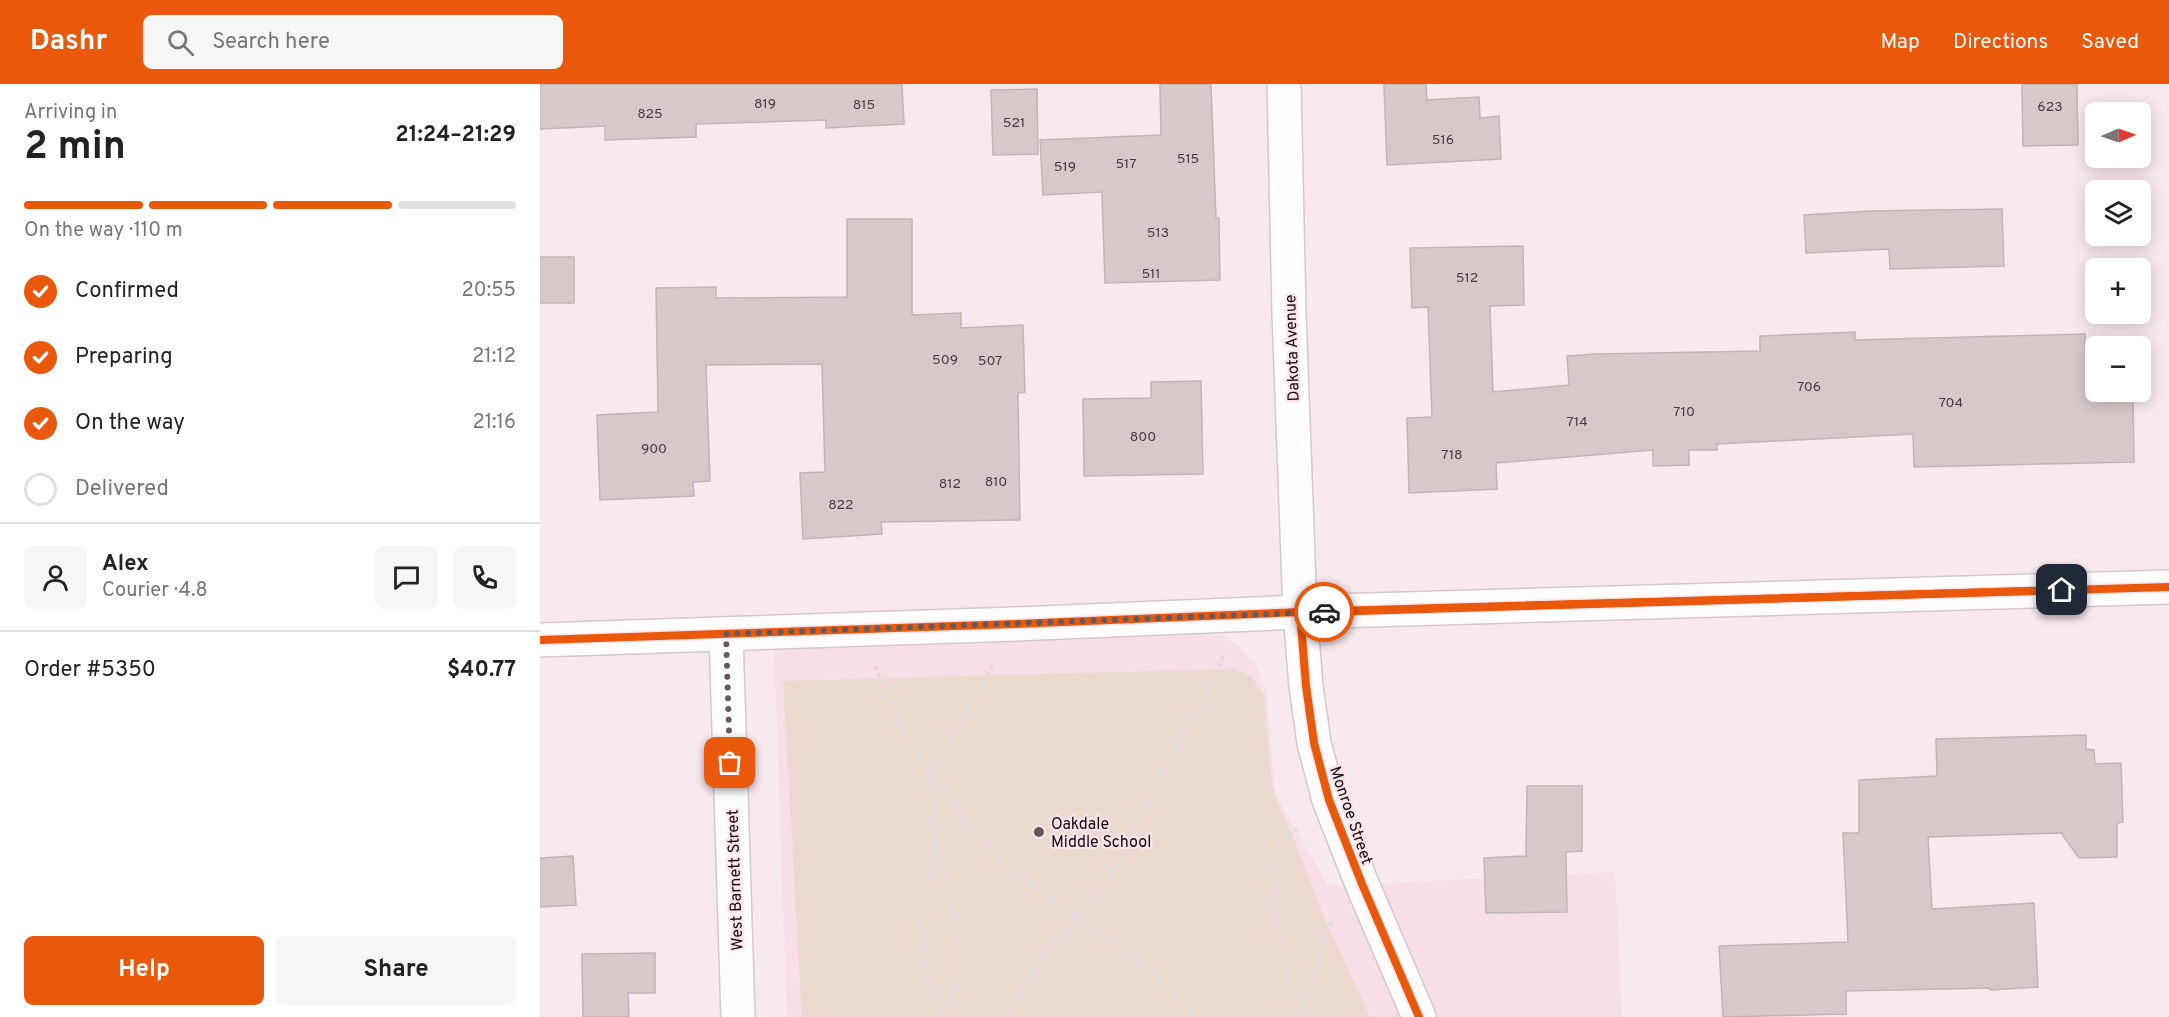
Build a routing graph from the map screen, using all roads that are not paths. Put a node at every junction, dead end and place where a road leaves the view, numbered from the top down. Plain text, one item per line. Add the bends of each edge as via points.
1 (1284, 84) edge
2 (2169, 587) edge
3 (1300, 612) junction
4 (726, 634) junction
5 (540, 640) edge
6 (738, 1017) edge
7 (1419, 1017) edge

1 - 3 street, Dakota Avenue
2 - 3 street
3 - 4 street
3 - 7 street, Monroe Street via 1314,743 1329,800
4 - 5 street
4 - 6 street, West Barnett Street

